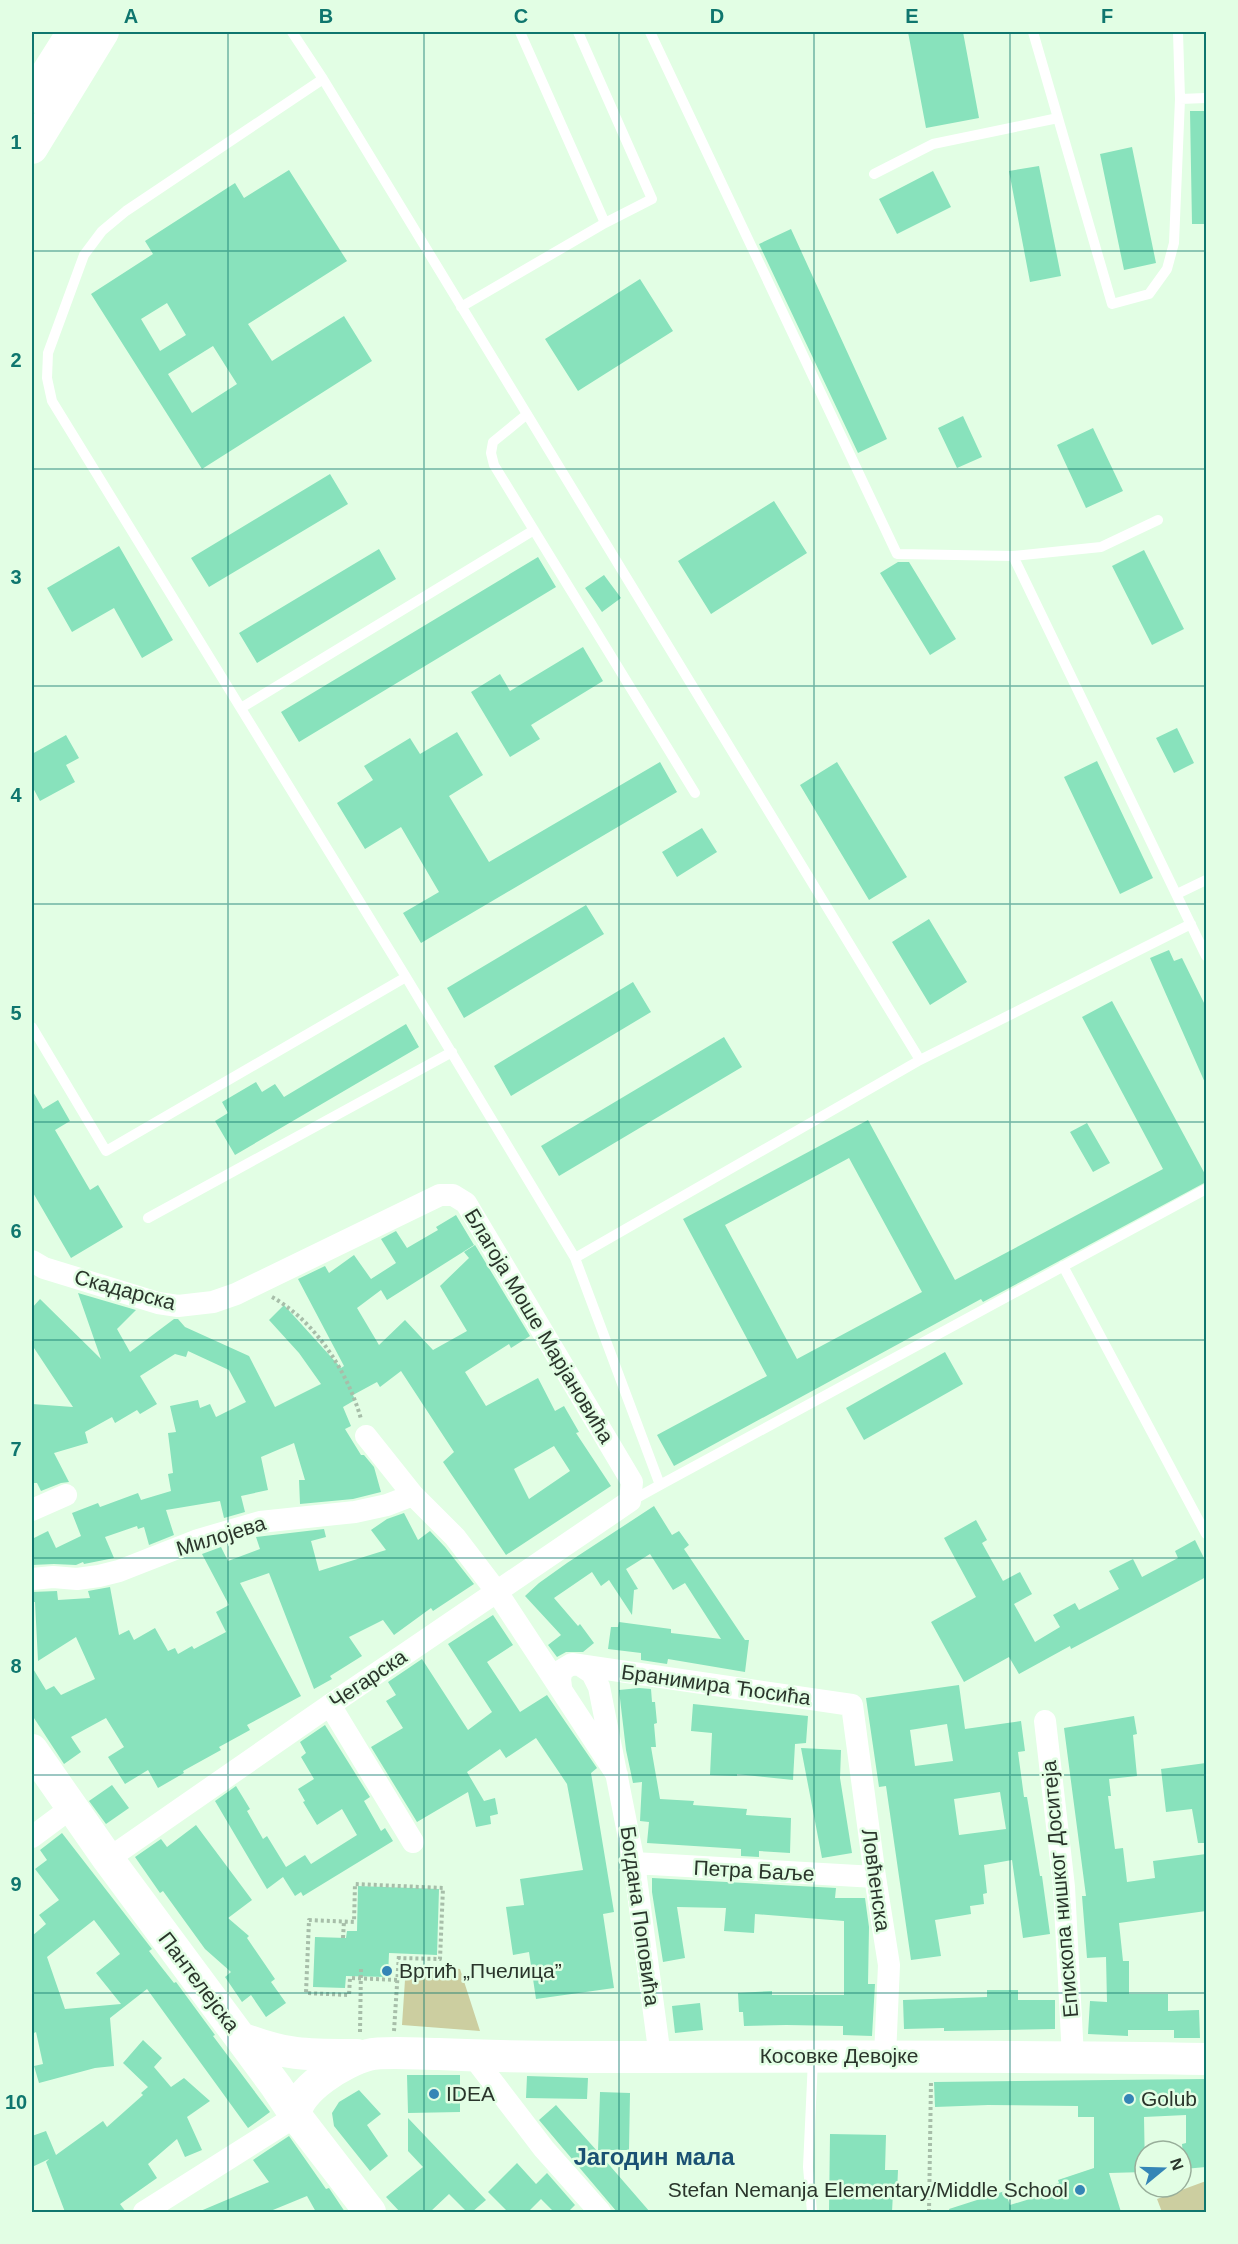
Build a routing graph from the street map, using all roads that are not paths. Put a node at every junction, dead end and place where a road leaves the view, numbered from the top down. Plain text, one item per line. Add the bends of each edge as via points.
1 (73, 32) edge
2 (103, 32) edge
3 (292, 32) edge
4 (520, 32) edge
5 (578, 32) edge
6 (650, 32) edge
7 (1033, 32) edge
8 (1178, 32) edge
9 (323, 79) junction
10 (32, 97) edge
11 (1206, 98) edge
12 (1180, 99) junction
13 (1058, 118) junction
14 (32, 148) edge
15 (874, 174) dead end
16 (605, 223) junction
17 (461, 307) junction
18 (526, 415) junction
19 (1158, 520) dead end
20 (534, 530) junction
21 (1013, 556) junction
22 (241, 708) junction
23 (695, 793) dead end
24 (1206, 880) edge
25 (1177, 894) junction
26 (1191, 924) junction
27 (1206, 956) edge
28 (406, 977) junction
29 (32, 1027) edge
30 (452, 1052) junction
31 (920, 1060) junction
32 (1206, 1189) edge
33 (148, 1218) dead end
34 (575, 1258) junction
35 (1063, 1266) junction
36 (36, 1270) edge
37 (253, 1286) joint
38 (366, 1436) road end
39 (660, 1485) junction
40 (66, 1495) dead end
41 (413, 1495) junction
42 (630, 1501) junction
43 (32, 1510) edge
44 (1206, 1534) edge
45 (32, 1579) edge
46 (496, 1592) junction
47 (580, 1665) junction
48 (561, 1687) junction
49 (330, 1705) junction
50 (852, 1705) joint
51 (1045, 1721) dead end
52 (32, 1750) edge
53 (617, 1775) junction
54 (71, 1808) junction
55 (32, 1837) edge
56 (413, 1842) dead end
57 (108, 1859) junction
58 (634, 1863) junction
59 (875, 1877) junction
60 (241, 2038) junction
61 (386, 2046) junction
62 (472, 2055) junction
63 (885, 2056) junction
64 (660, 2057) junction
65 (813, 2057) junction
66 (1073, 2057) junction
67 (1206, 2060) edge
68 (296, 2116) junction
69 (144, 2212) edge
70 (370, 2212) edge
71 (600, 2212) edge
72 (812, 2212) edge

1 - 10 street
2 - 14 street
3 - 9 lane
4 - 16 lane
5 - 16 lane via 652,199
6 - 21 lane via 897,554
7 - 13 lane
8 - 12 lane
9 - 17 lane
9 - 22 lane via 102,231 84,255 48,352 47,378 52,400
11 - 12 lane
12 - 13 lane via 1174,243 1167,269 1149,294 1112,304
13 - 15 lane via 933,144
16 - 17 lane
17 - 18 lane
18 - 20 lane via 493,442 491,453 494,465
18 - 31 lane
19 - 21 lane via 1101,547
20 - 22 lane
20 - 23 lane
21 - 25 lane
22 - 28 lane
24 - 25 lane
25 - 26 lane
26 - 27 lane
26 - 31 lane
28 - 29 lane via 105,1150
28 - 30 lane
30 - 33 lane
30 - 34 lane
31 - 34 lane
32 - 35 lane
34 - 39 lane
35 - 39 lane
35 - 44 lane
36 - 37 street, Скадарска via 178,1306 213,1302
37 - 42 street, Благоја Моше Марјановића via 440,1195 461,1199 629,1476
38 - 41 street
39 - 42 lane
40 - 43 street
41 - 45 street, Милојева via 355,1512 260,1522 99,1576
41 - 46 street via 455,1537
42 - 46 street, Чегарска
46 - 48 street, Богдана Поповића
46 - 49 street, Чегарска
47 - 48 street via 572,1664 562,1670
47 - 50 street, Бранимира Ћосића
47 - 53 street, Богдана Поповића via 600,1687
48 - 53 street, Богдана Поповића
49 - 56 street
49 - 57 street, Чегарска
50 - 59 street, Ловћенска
51 - 66 street, Епископа нишког Доситеја via 1064,1887
52 - 54 street, Пантелејска
53 - 58 street, Богдана Поповића
54 - 55 street
54 - 57 street, Пантелејска
57 - 60 street, Пантелејска
58 - 59 street, Петра Баље
58 - 64 street, Богдана Поповића
59 - 63 street, Ловћенска via 889,1965
60 - 61 street via 296,2054
60 - 68 street, Пантелејска
61 - 62 street, Косовке Девојке
61 - 68 street, Косовке Девојке via 369,2073 318,2108
61 - 68 street, Косовке Девојке via 335,2068 298,2104
62 - 64 street, Косовке Девојке
62 - 71 street via 544,2149
63 - 65 street, Косовке Девојке
63 - 66 street, Косовке Девојке
64 - 65 street, Косовке Девојке
65 - 72 lane via 808,2167
66 - 67 street, Косовке Девојке
68 - 69 street
68 - 70 street, Пантелејска

